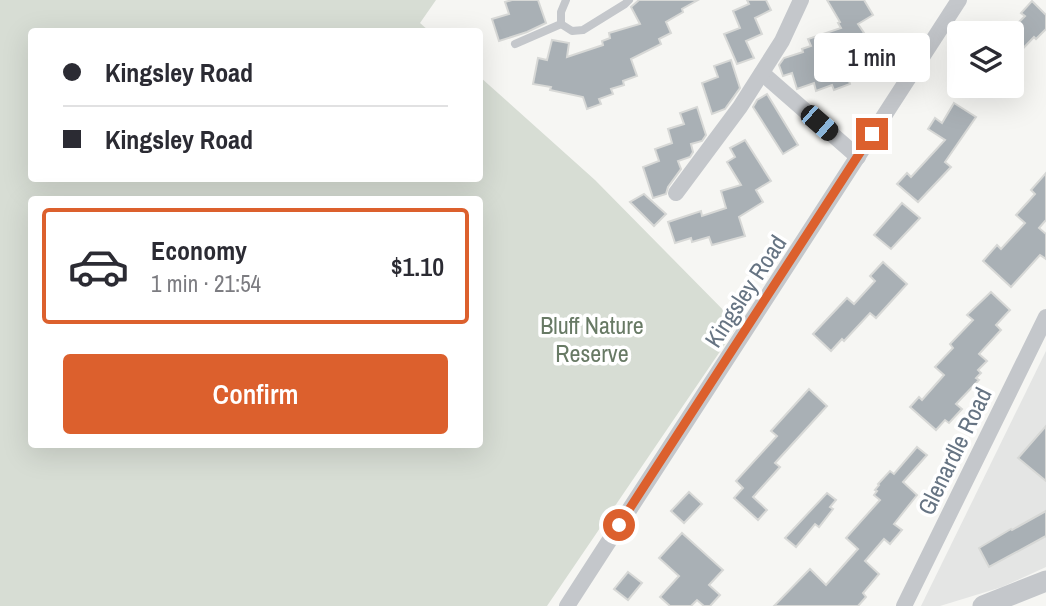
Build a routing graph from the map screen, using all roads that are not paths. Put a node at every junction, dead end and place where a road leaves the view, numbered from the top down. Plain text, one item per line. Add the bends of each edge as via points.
1 (566, 0) edge
2 (629, 0) edge
3 (801, 0) edge
4 (959, 0) edge
5 (561, 24) junction
6 (515, 44) dead end
7 (762, 73) junction
8 (858, 157) junction
9 (676, 193) dead end
10 (1046, 317) edge
11 (1046, 581) edge
12 (567, 606) edge
13 (904, 606) edge
14 (983, 606) edge

1 - 5 lane
2 - 5 lane via 583,30 572,31
3 - 7 street
4 - 8 street, Kingsley Road
5 - 6 lane
7 - 8 street
7 - 9 street
8 - 12 street, Kingsley Road
10 - 13 street, Glenardle Road
11 - 14 street

